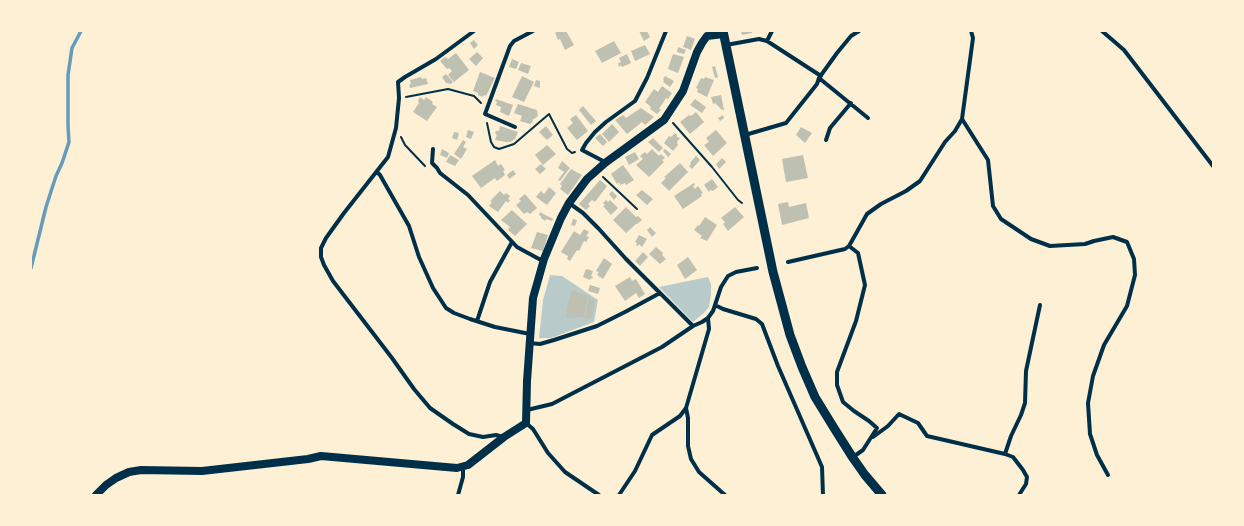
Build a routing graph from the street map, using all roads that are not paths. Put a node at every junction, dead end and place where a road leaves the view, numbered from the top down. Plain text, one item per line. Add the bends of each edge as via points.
1 (474, 31) edge
2 (533, 31) edge
3 (666, 31) edge
4 (772, 31) edge
5 (859, 31) edge
6 (971, 31) edge
7 (1102, 31) edge
8 (723, 32) edge
9 (704, 34) edge
10 (767, 41) junction
11 (726, 45) junction
12 (820, 77) junction
13 (851, 103) junction
14 (868, 118) dead end
15 (962, 119) junction
16 (515, 127) dead end
17 (745, 135) junction
18 (826, 140) dead end
19 (433, 149) dead end
20 (605, 163) junction
21 (1213, 166) edge
22 (377, 172) junction
23 (569, 204) junction
24 (512, 242) junction
25 (849, 246) junction
26 (544, 259) junction
27 (788, 262) dead end
28 (757, 268) dead end
29 (660, 293) junction
30 (715, 305) junction
31 (1040, 305) dead end
32 (708, 318) junction
33 (477, 321) junction
34 (694, 326) junction
35 (530, 334) junction
36 (529, 343) junction
37 (686, 408) junction
38 (527, 410) junction
39 (526, 423) junction
40 (504, 437) junction
41 (871, 438) junction
42 (1005, 454) junction
43 (853, 458) junction
44 (463, 467) junction
45 (1108, 475) dead end
46 (96, 495) edge
47 (458, 495) edge
48 (599, 495) edge
49 (618, 495) edge
50 (725, 495) edge
51 (823, 495) edge
52 (882, 495) edge
53 (1018, 495) edge

1 - 22 street via 436,59 398,82 396,128 388,157
2 - 16 street via 514,41 510,46 486,114
3 - 20 street via 635,101 595,132 582,150
4 - 10 street
5 - 12 street via 851,36
6 - 15 street via 973,38
7 - 21 street via 1124,50
8 - 9 main road
8 - 11 highway
9 - 20 main road via 683,91 664,120
10 - 11 street
10 - 12 street
11 - 17 highway
12 - 13 street
12 - 17 street via 786,123
13 - 14 street
13 - 18 street via 830,128
15 - 25 street via 920,181 867,214
15 - 45 street via 988,160 993,206 1001,219 1031,240 1050,246 1085,244 1113,238 1127,242 1134,259 1135,275 1127,306 1104,345 1093,376 1088,403 1090,434 1097,455
17 - 43 highway via 773,272 790,335 815,396
19 - 24 street via 432,163 440,173 468,196
20 - 23 main road via 587,179
22 - 33 street via 409,226 419,257 439,299 454,313
22 - 40 street via 326,238 321,248 324,266 430,408 469,434
23 - 26 main road
23 - 29 street via 600,229
24 - 26 street via 517,247
24 - 33 street via 490,282
25 - 27 street
25 - 41 street via 858,253 865,285 837,372 837,384 843,402 877,428
26 - 35 main road via 533,298
28 - 30 street via 728,276
29 - 34 street
29 - 36 street via 596,326 540,344
30 - 32 street
30 - 51 street via 756,319 762,324 822,467
31 - 42 street via 1026,371 1025,403
32 - 34 street
32 - 37 street via 709,329
33 - 35 street
34 - 38 street via 662,347 552,404
35 - 36 main road
36 - 38 main road
37 - 49 street via 680,416 652,435 634,471
37 - 50 street via 691,459 699,472
38 - 39 main road
39 - 40 main road
39 - 48 street via 565,472
40 - 44 main road
41 - 42 street via 899,414 918,423 927,436
41 - 43 street via 864,450
42 - 53 street via 1013,457 1026,477 1026,484
43 - 52 highway
44 - 46 main road via 321,456 202,471 129,472 116,478
44 - 47 street

